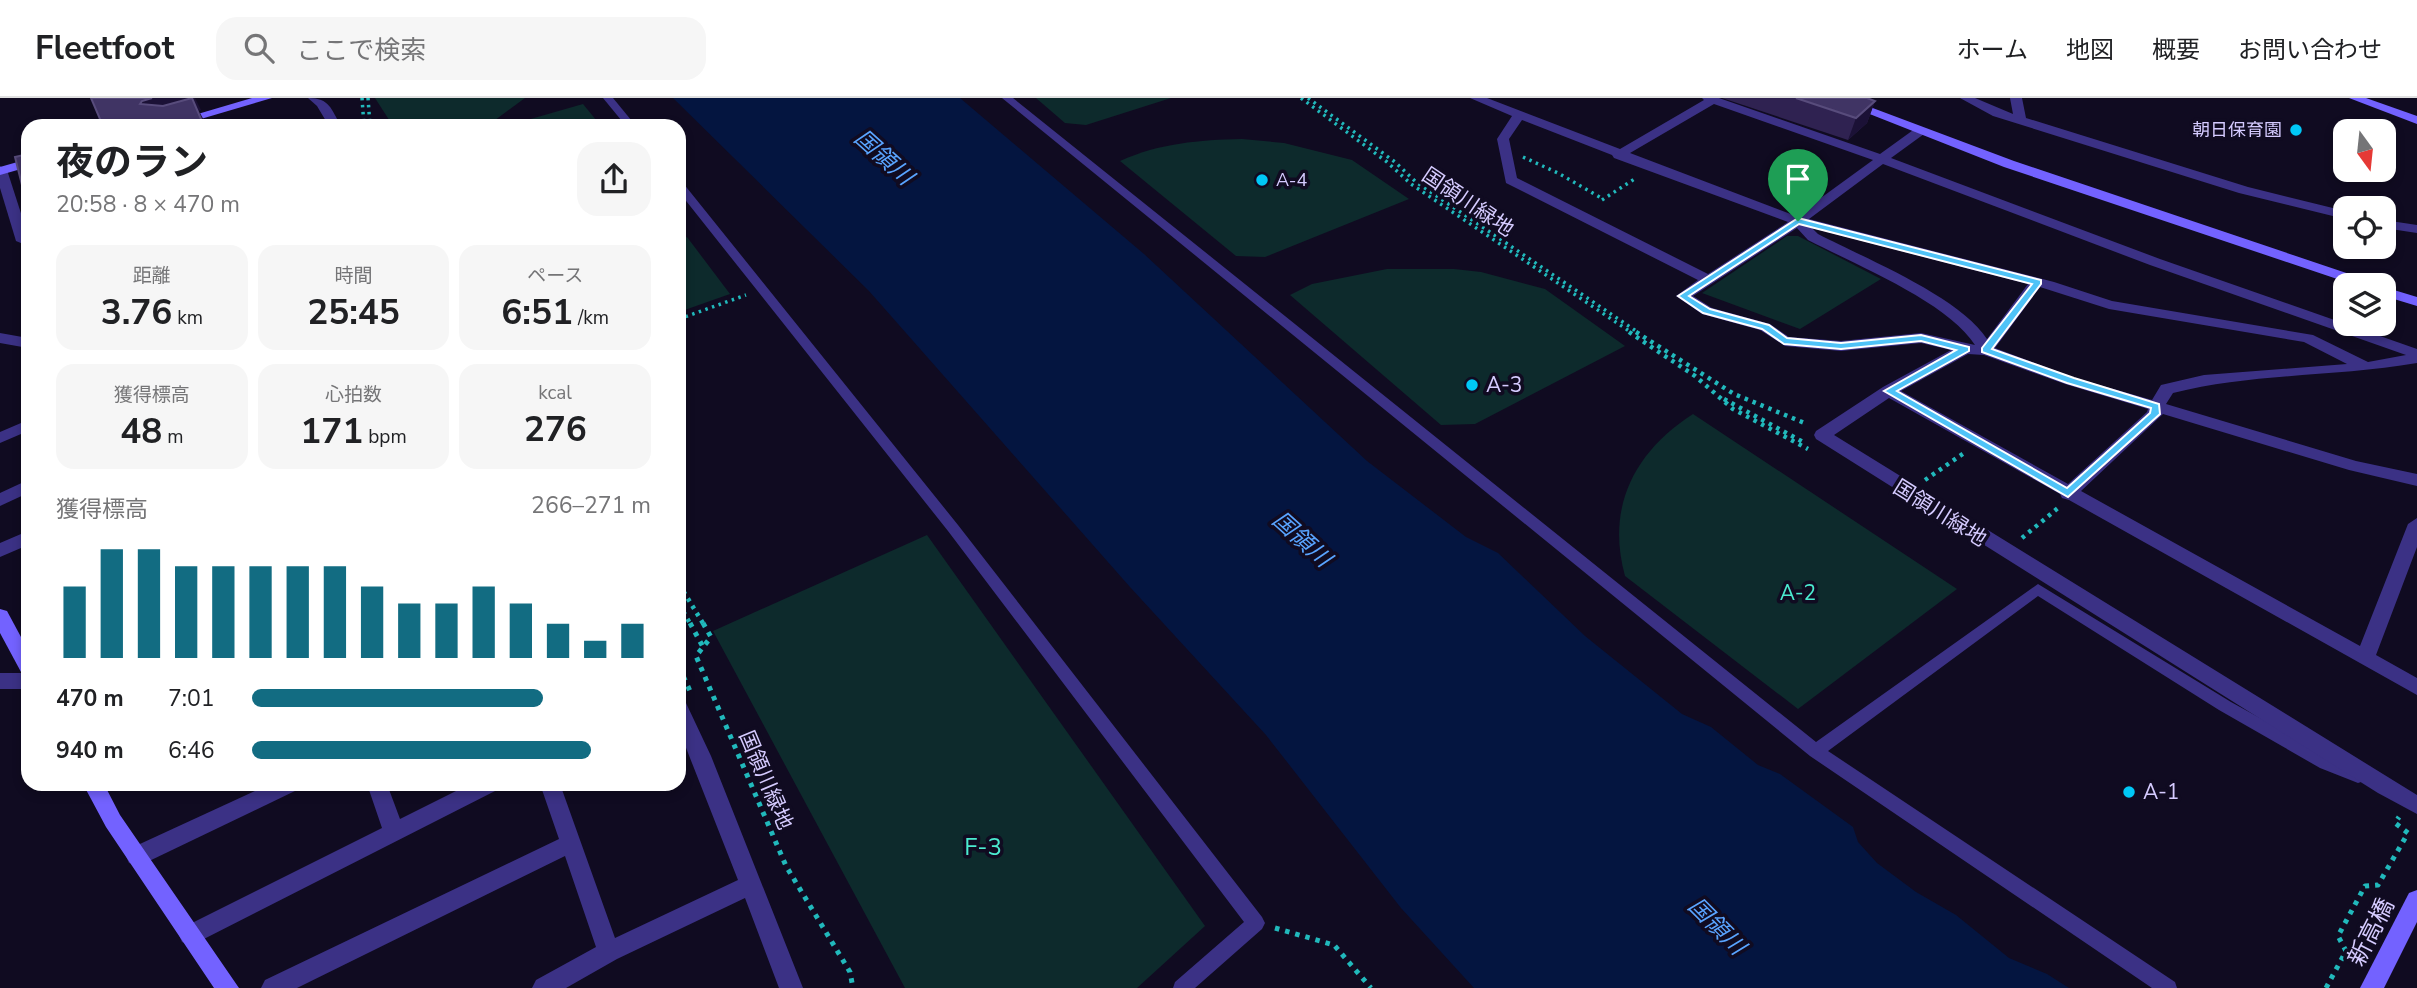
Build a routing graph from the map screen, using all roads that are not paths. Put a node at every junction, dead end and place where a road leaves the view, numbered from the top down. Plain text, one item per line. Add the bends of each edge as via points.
1 (266, 98) edge
2 (314, 98) edge
3 (608, 98) edge
4 (1007, 98) edge
5 (1476, 98) edge
6 (1835, 98) edge
7 (1966, 98) edge
8 (2015, 98) edge
9 (2355, 98) edge
10 (1711, 99) edge
11 (1518, 116) junction
12 (189, 119) edge
13 (331, 119) edge
14 (625, 119) edge
15 (2020, 120) junction
16 (2417, 120) edge
17 (1920, 131) junction
18 (1618, 155) junction
19 (1882, 159) junction
20 (21, 165) edge
21 (1, 170) edge
22 (686, 194) edge
23 (2333, 212) edge
24 (1798, 221) junction
25 (2396, 226) edge
26 (2417, 229) edge
27 (21, 235) edge
28 (2333, 273) edge
29 (1709, 280) junction
30 (2037, 282) junction
31 (2396, 295) edge
32 (2417, 302) edge
33 (0, 338) edge
34 (21, 342) edge
35 (1965, 349) junction
36 (1986, 350) junction
37 (2417, 356) edge
38 (2366, 367) junction
39 (1889, 391) junction
40 (2156, 407) junction
41 (21, 428) edge
42 (0, 438) edge
43 (2417, 480) edge
44 (21, 489) edge
45 (2070, 494) junction
46 (0, 499) edge
47 (2417, 524) edge
48 (21, 540) edge
49 (0, 551) edge
50 (0, 616) edge
51 (21, 639) edge
52 (2365, 657) junction
53 (0, 681) edge
54 (21, 681) edge
55 (2417, 687) edge
56 (686, 724) edge
57 (1816, 751) junction
58 (2385, 788) junction
59 (100, 791) edge
60 (275, 791) edge
61 (379, 791) edge
62 (477, 791) edge
63 (552, 791) edge
64 (2417, 805) edge
65 (394, 832) junction
66 (571, 843) junction
67 (137, 856) junction
68 (750, 885) junction
69 (2417, 900) edge
70 (190, 935) junction
71 (609, 952) junction
72 (227, 988) edge
73 (273, 988) edge
74 (544, 988) edge
75 (791, 988) edge
76 (1182, 988) edge
77 (2168, 988) edge
78 (2372, 988) edge

1 - 12 street
2 - 13 street
3 - 14 lane
4 - 57 lane
5 - 11 street
6 - 17 street
7 - 15 street
8 - 15 street
9 - 16 street
10 - 18 street
10 - 19 street
11 - 18 street
11 - 29 street via 1503,139 1511,180
15 - 23 street via 2244,190
17 - 19 street
17 - 28 street
18 - 24 street
19 - 24 street
19 - 37 street
20 - 21 street
21 - 27 street
22 - 76 lane via 953,527 1256,923
24 - 29 street
24 - 30 street
24 - 36 street via 1813,237 1947,309 1975,331
25 - 26 street
29 - 35 street via 1683,296 1707,311 1765,327 1784,341 1841,346 1921,338
30 - 36 street
30 - 38 street via 2109,305 2308,338
31 - 32 street
33 - 34 street
35 - 36 street
35 - 39 street
36 - 40 street
37 - 38 street
38 - 40 street via 2204,380 2167,389
39 - 45 street
39 - 58 street via 1822,435
40 - 43 street
40 - 45 street via 2155,414
41 - 42 street
44 - 46 street
45 - 52 street
47 - 52 street
48 - 49 street
50 - 51 street
52 - 55 street
53 - 54 street
56 - 68 street
57 - 58 lane via 2038,589 2225,706 2326,763
57 - 77 lane
58 - 64 street
59 - 67 street
60 - 67 street
61 - 65 street
62 - 65 street
63 - 66 street
65 - 70 street
66 - 71 street
66 - 73 street
67 - 70 street
68 - 71 street
68 - 75 street
69 - 78 street, 新高橋
70 - 72 street
71 - 74 street

